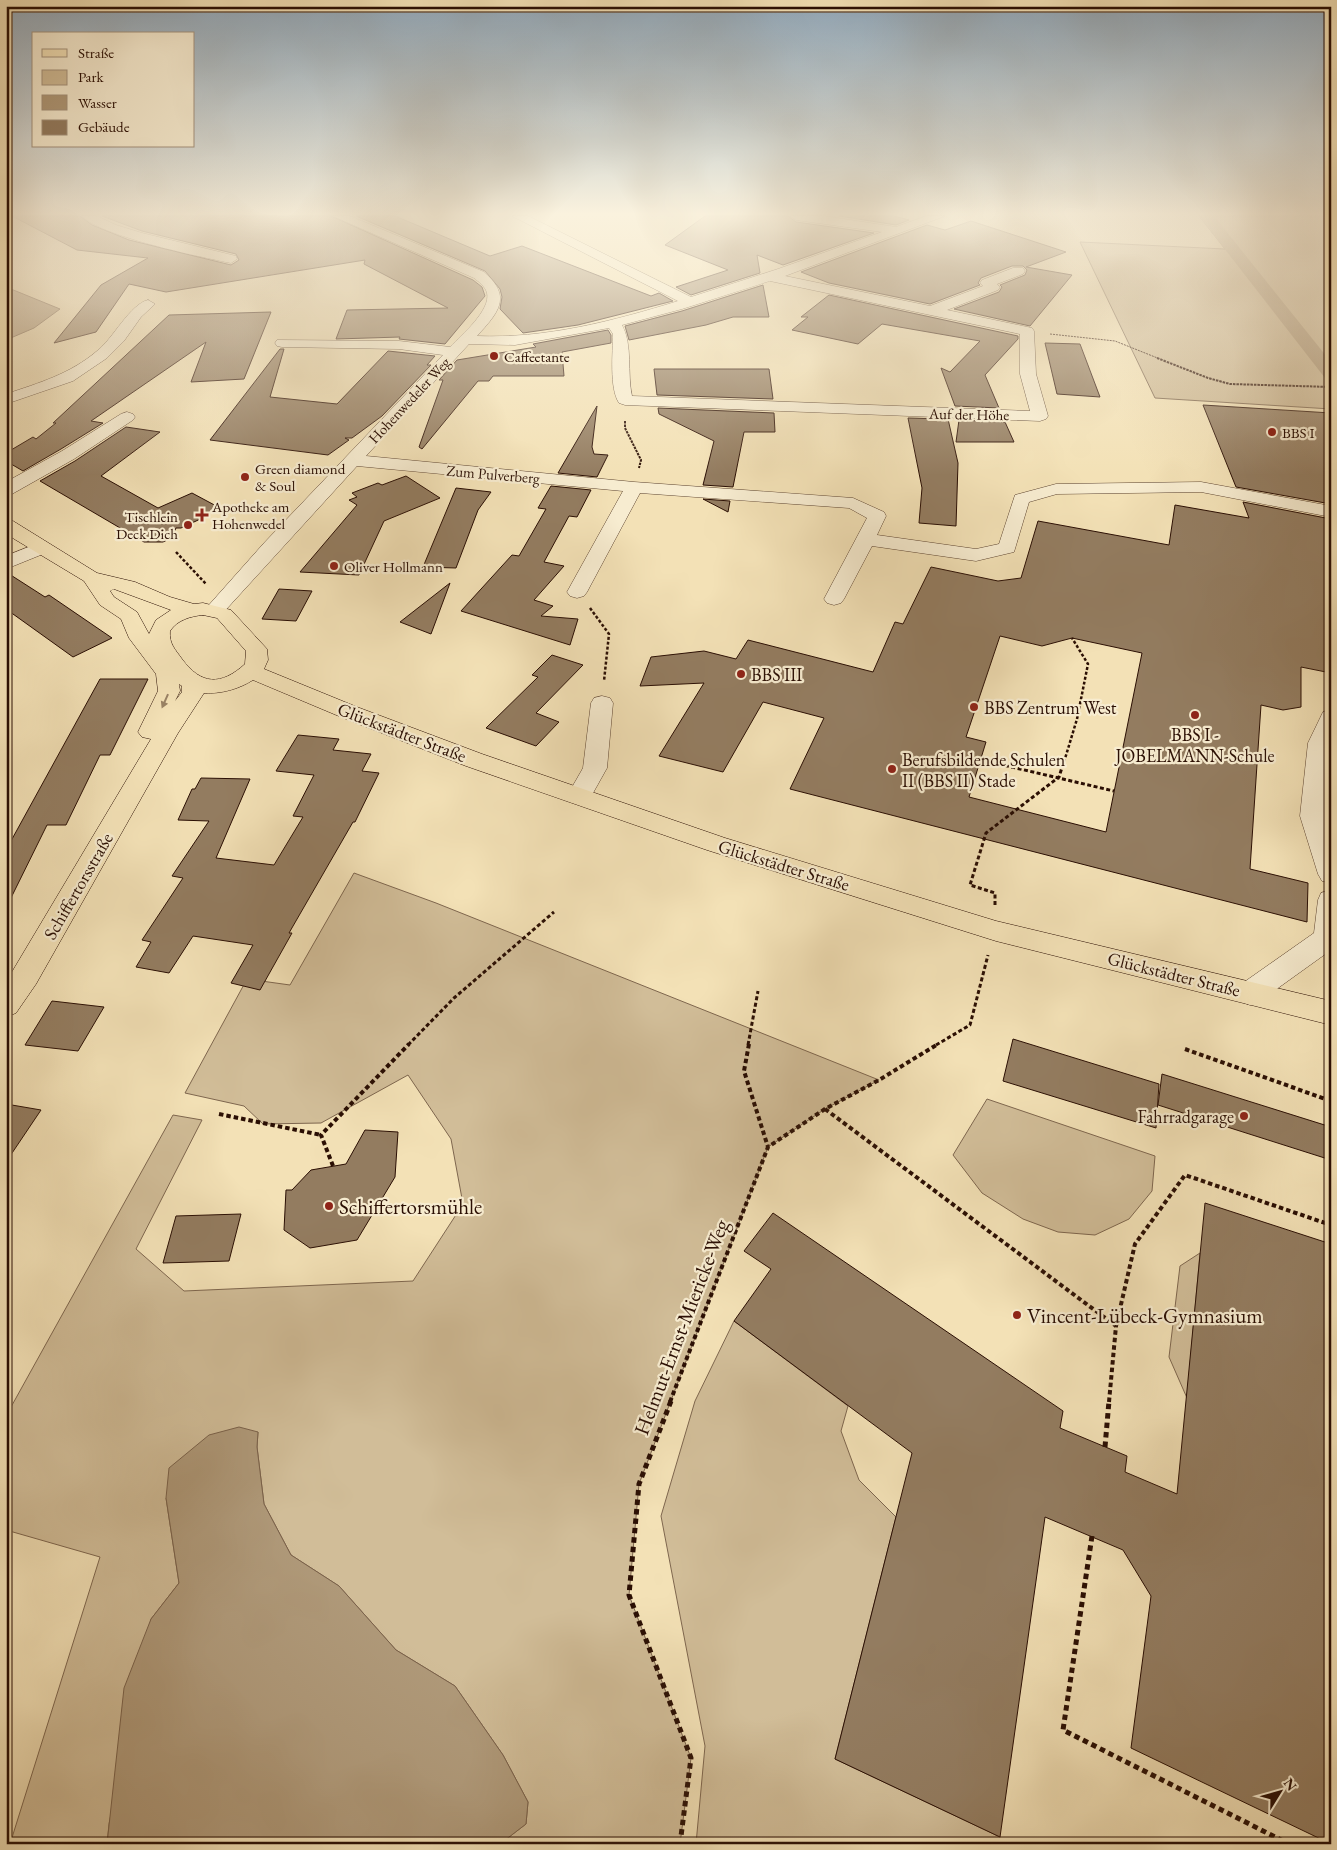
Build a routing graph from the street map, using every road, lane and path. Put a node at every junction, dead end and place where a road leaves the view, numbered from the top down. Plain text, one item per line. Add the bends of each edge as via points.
1 (494, 302) edge
2 (689, 302) edge
3 (890, 302) edge
4 (953, 302) edge
5 (148, 304) dead end
6 (931, 311) junction
7 (614, 322) junction
8 (1027, 331) junction
9 (465, 340) junction
10 (282, 343) dead end
11 (454, 352) junction
12 (1331, 387) edge
13 (6, 399) edge
14 (625, 400) junction
15 (127, 417) dead end
16 (352, 460) junction
17 (634, 487) junction
18 (6, 490) edge
19 (1331, 512) edge
20 (6, 525) edge
21 (866, 539) junction
22 (41, 548) junction
23 (176, 552) dead end
24 (6, 563) edge
25 (91, 577) junction
26 (204, 583) dead end
27 (577, 592) joint
28 (834, 599) dead end
29 (192, 610) junction
30 (215, 610) junction
31 (163, 625) junction
32 (1072, 638) dead end
33 (252, 671) junction
34 (194, 683) junction
35 (226, 684) junction
36 (602, 703) joint
37 (1331, 717) edge
38 (981, 760) dead end
39 (148, 766) junction
40 (1059, 777) junction
41 (1114, 791) dead end
42 (579, 796) junction
43 (1331, 874) edge
44 (1331, 900) edge
45 (554, 912) dead end
46 (996, 931) junction
47 (758, 991) dead end
48 (1250, 993) junction
49 (6, 1005) edge
50 (1331, 1013) edge
51 (1185, 1049) dead end
52 (1331, 1101) edge
53 (825, 1109) junction
54 (219, 1114) dead end
55 (321, 1135) junction
56 (768, 1147) junction
57 (333, 1166) dead end
58 (1331, 1224) edge
59 (1116, 1326) junction
60 (1105, 1447) dead end
61 (1092, 1536) dead end
62 (680, 1844) edge
63 (1289, 1844) edge

1 - 9 street, Hohenwedeler Weg
2 - 7 street
3 - 6 street
4 - 6 street
5 - 13 street via 102,355 68,378
6 - 8 street
7 - 9 street via 513,341
7 - 14 street via 620,334 621,382
8 - 12 path via 1115,341 1230,384
8 - 14 street, Auf der Höhe via 1028,385 1040,416
9 - 11 street, Hohenwedeler Weg
10 - 11 street via 399,345
11 - 16 street, Hohenwedeler Weg
14 - 17 path via 625,428 641,460
15 - 18 street
16 - 17 street, Zum Pulverberg
16 - 30 street, Hohenwedeler Weg
17 - 21 street, Zum Pulverberg via 853,503 877,516
17 - 27 street
19 - 21 street via 1201,487 1056,488 1021,499 1007,548 976,554
20 - 22 main road
21 - 28 street
22 - 24 street
22 - 25 main road
23 - 26 path
25 - 29 main road via 128,586
25 - 31 main road
25 -> 39 main road via 107,600 130,616 140,638 167,674 169,691 149,733
27 - 36 path via 609,634
29 - 30 main road
29 - 31 main road
30 - 33 main road via 231,619 256,649 258,664
31 - 34 main road via 158,639 161,645 183,676
32 - 40 path via 1088,664 1077,719
33 - 35 main road
33 - 42 main road, Glückstädter Straße via 394,729
34 - 35 main road
34 - 39 main road, Schiffertorsstraße via 193,692
35 - 39 main road, Schiffertorsstraße via 181,735
36 - 42 street via 595,768
37 - 43 street via 1320,744 1313,816
38 - 40 path
39 - 49 main road, Schiffertorsstraße
40 - 41 path
40 - 46 path via 986,833 970,886 995,893
42 - 46 main road, Glückstädter Straße via 716,844
44 - 48 street via 1327,938
45 - 55 path via 454,998
46 - 48 main road, Glückstädter Straße
46 - 53 path via 970,1025
47 - 56 path via 744,1071
48 - 50 main road, Glückstädter Straße
51 - 52 path
53 - 56 path
53 - 59 path
54 - 55 path
55 - 57 path
56 - 62 path, Helmut-Ernst-Miericke-Weg via 639,1484 629,1595 691,1758
58 - 59 path via 1186,1175 1135,1244
59 - 60 path
61 - 63 path via 1062,1730

